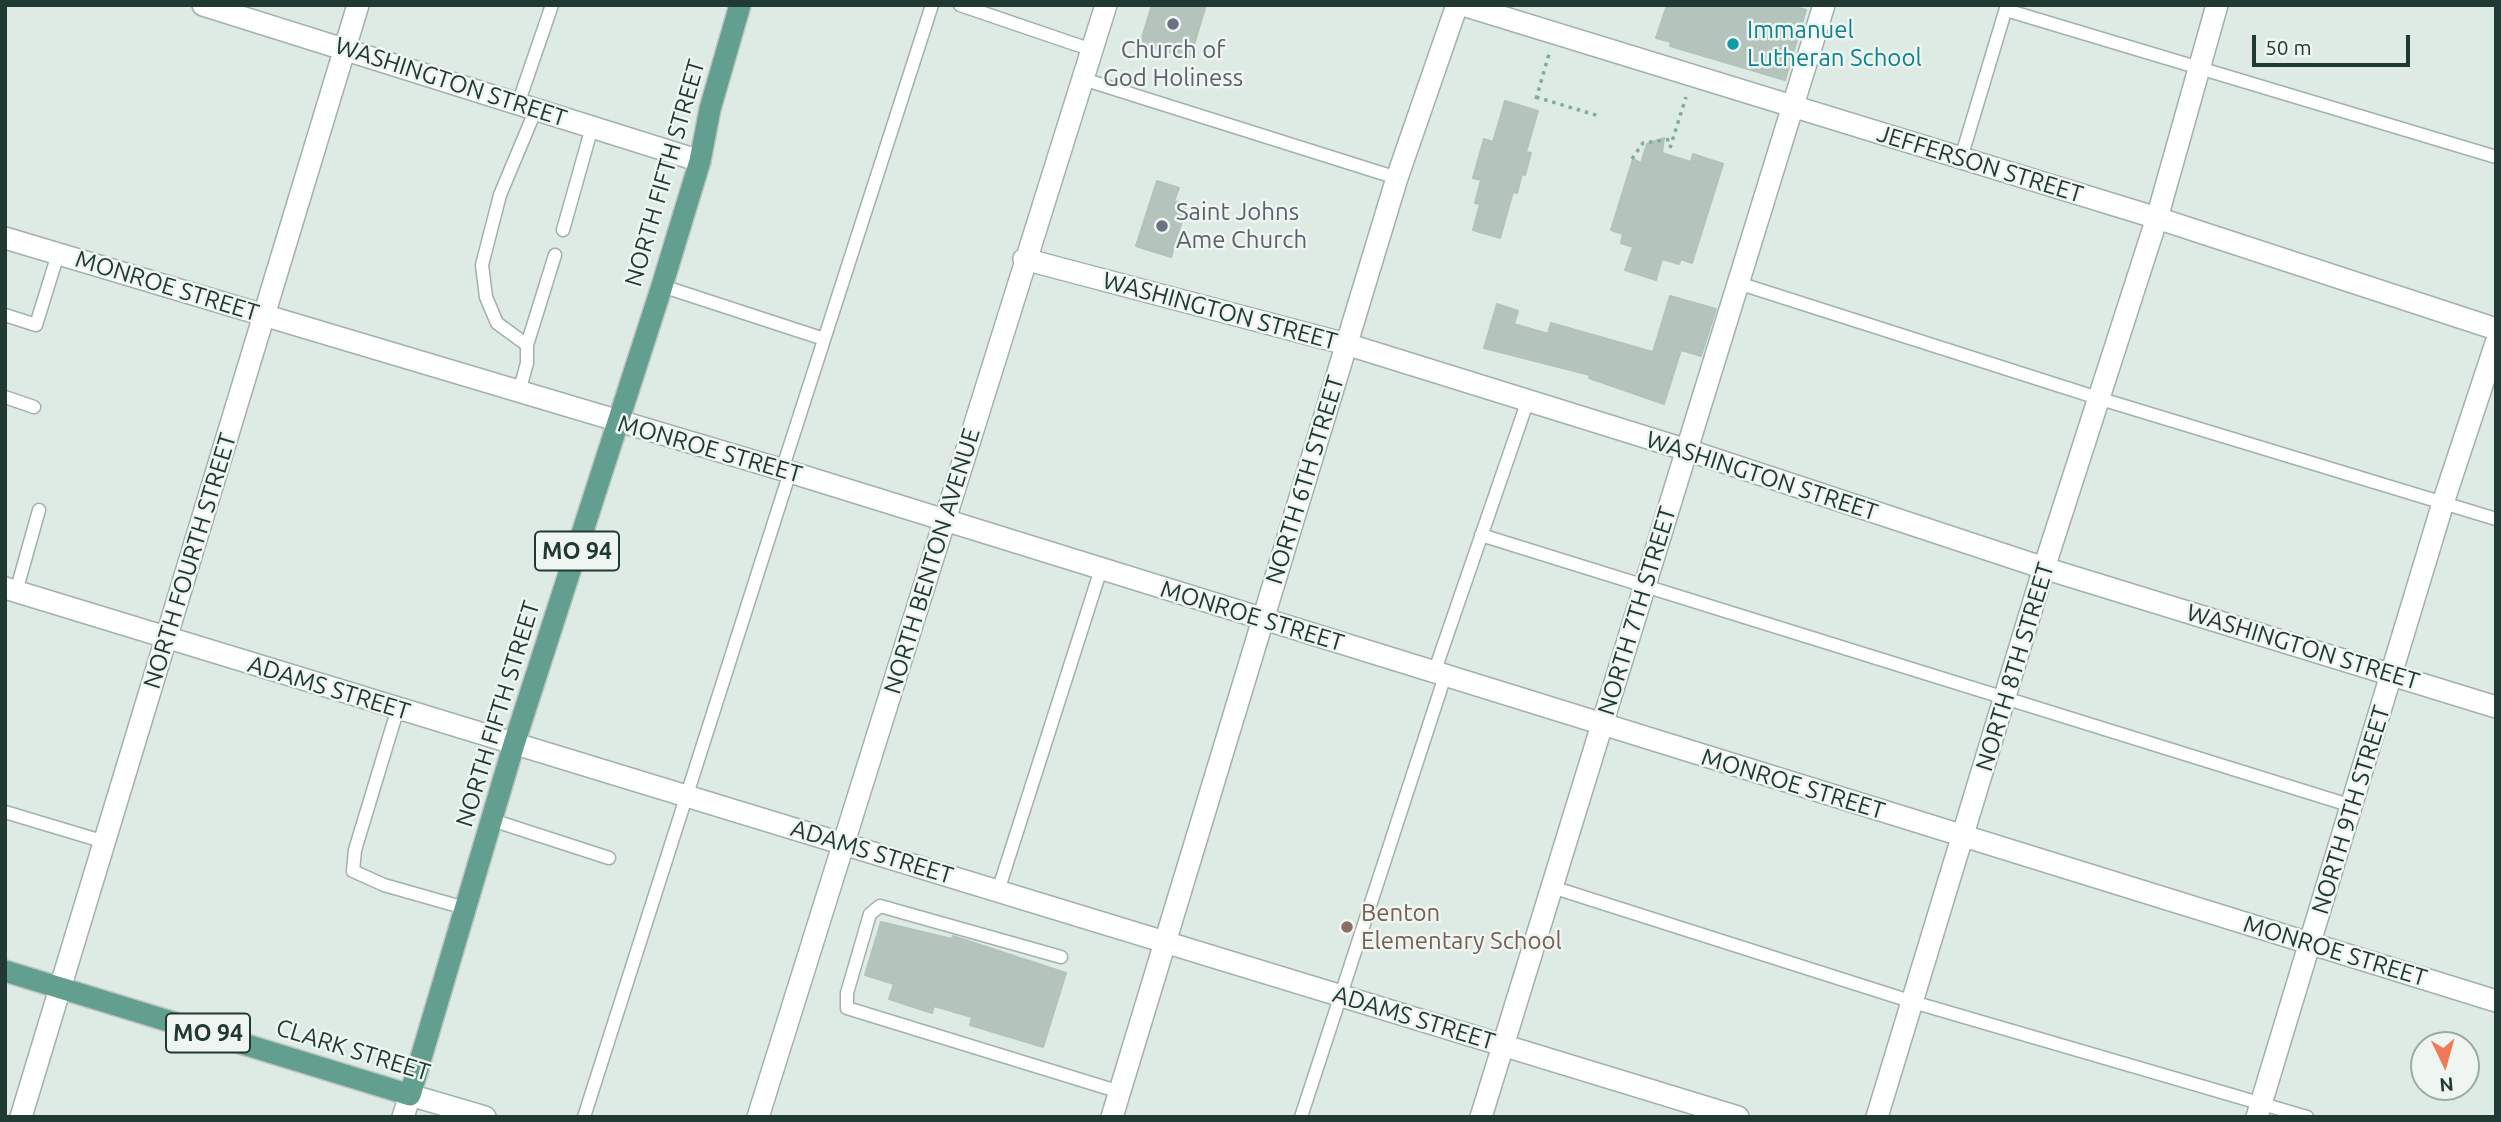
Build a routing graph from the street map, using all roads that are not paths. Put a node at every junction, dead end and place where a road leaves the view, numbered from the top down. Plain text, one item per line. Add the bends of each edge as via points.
1 (202, 5) edge
2 (359, 5) edge
3 (552, 5) edge
4 (740, 5) edge
5 (932, 5) edge
6 (960, 5) edge
7 (1106, 5) edge
8 (1457, 5) edge
9 (1462, 5) edge
10 (1824, 5) edge
11 (2217, 5) edge
12 (2006, 8) edge
13 (345, 49) junction
14 (1092, 50) junction
15 (2200, 67) junction
16 (1083, 79) junction
17 (527, 106) junction
18 (1792, 106) junction
19 (593, 127) junction
20 (2496, 157) edge
21 (1961, 158) junction
22 (700, 161) junction
23 (1397, 178) junction
24 (2157, 218) junction
25 (563, 230) dead end
26 (5, 238) edge
27 (58, 254) junction
28 (555, 256) dead end
29 (1024, 259) junction
30 (1738, 283) junction
31 (662, 286) junction
32 (5, 315) edge
33 (263, 315) junction
34 (2496, 329) edge
35 (824, 338) junction
36 (2496, 343) edge
37 (1346, 344) junction
38 (527, 345) junction
39 (519, 392) junction
40 (5, 397) edge
41 (2101, 399) junction
42 (1528, 401) junction
43 (34, 407) dead end
44 (619, 422) junction
45 (1686, 450) junction
46 (786, 471) junction
47 (2443, 503) junction
48 (39, 510) dead end
49 (2496, 519) edge
50 (945, 520) junction
51 (1481, 535) junction
52 (2044, 568) junction
53 (1101, 569) junction
54 (1645, 586) junction
55 (11, 590) edge
56 (1263, 619) junction
57 (167, 639) junction
58 (1440, 674) junction
59 (2393, 675) junction
60 (2005, 700) junction
61 (2496, 707) edge
62 (398, 708) junction
63 (1602, 724) junction
64 (514, 744) junction
65 (684, 795) junction
66 (2352, 806) junction
67 (5, 812) edge
68 (492, 820) junction
69 (1965, 837) junction
70 (105, 842) junction
71 (844, 844) junction
72 (609, 858) dead end
73 (1552, 887) junction
74 (999, 891) junction
75 (465, 908) junction
76 (1165, 942) junction
77 (2308, 942) junction
78 (1061, 957) dead end
79 (5, 971) edge
80 (60, 988) junction
81 (1341, 995) junction
82 (2495, 999) edge
83 (1913, 1002) junction
84 (1503, 1045) junction
85 (1119, 1092) junction
86 (410, 1095) junction
87 (2259, 1110) edge
88 (21, 1117) edge
89 (403, 1117) edge
90 (485, 1117) edge
91 (584, 1117) edge
92 (758, 1117) edge
93 (1112, 1117) edge
94 (1301, 1117) edge
95 (1481, 1117) edge
96 (1738, 1117) edge
97 (1877, 1117) edge
98 (2307, 1117) edge

1 - 13 street, WASHINGTON STREET
2 - 13 street, NORTH FOURTH STREET
3 - 17 lane
4 - 22 main road, NORTH FIFTH STREET / MO 94
5 - 35 lane
6 - 14 lane
7 - 14 street, NORTH BENTON AVENUE
8 - 23 street, NORTH 6TH STREET
9 - 18 street, JEFFERSON STREET
10 - 18 street, NORTH 7TH STREET
11 - 15 street, NORTH 8TH STREET
12 - 15 lane
12 - 21 lane
13 - 17 street, WASHINGTON STREET
13 - 33 street, NORTH FOURTH STREET
14 - 16 street, NORTH BENTON AVENUE
15 - 20 lane
15 - 24 street, NORTH 8TH STREET
16 - 23 lane
16 - 29 street, NORTH BENTON AVENUE
17 - 19 street, WASHINGTON STREET
17 - 38 lane via 482,265 486,297 496,323
18 - 21 street, JEFFERSON STREET
18 - 30 street, NORTH 7TH STREET
19 - 22 street, WASHINGTON STREET
19 - 25 lane
21 - 24 street, JEFFERSON STREET
22 - 31 main road, NORTH FIFTH STREET / MO 94
23 - 37 street, NORTH 6TH STREET
24 - 34 street, JEFFERSON STREET
24 - 41 street, NORTH 8TH STREET
26 - 27 street, MONROE STREET
27 - 32 lane via 36,325
27 - 33 street, MONROE STREET
28 - 38 lane
29 - 37 street, WASHINGTON STREET
29 - 50 street, NORTH BENTON AVENUE
30 - 41 lane
30 - 45 street, NORTH 7TH STREET
31 - 35 lane
31 - 44 main road, NORTH FIFTH STREET / MO 94
33 - 39 street, MONROE STREET
33 - 57 street, NORTH FOURTH STREET
35 - 46 lane
36 - 47 street, NORTH 9TH STREET
37 - 42 street, WASHINGTON STREET
37 - 56 street, NORTH 6TH STREET
38 - 39 lane
39 - 44 street, MONROE STREET
40 - 43 lane
41 - 47 lane
41 - 52 street, NORTH 8TH STREET
42 - 45 street, WASHINGTON STREET
42 - 51 lane
44 - 46 street, MONROE STREET
44 - 64 main road, NORTH FIFTH STREET / MO 94
45 - 52 street, WASHINGTON STREET
45 - 54 street, NORTH 7TH STREET
46 - 50 street, MONROE STREET
46 - 65 lane
47 - 49 lane
47 - 59 street, NORTH 9TH STREET
48 - 55 lane
50 - 53 street, MONROE STREET
50 - 71 street, NORTH BENTON AVENUE
51 - 54 lane
51 - 58 lane
52 - 59 street, WASHINGTON STREET
52 - 60 street, NORTH 8TH STREET
53 - 56 street, MONROE STREET
53 - 74 lane
54 - 60 lane
54 - 63 street, NORTH 7TH STREET
55 - 57 street, ADAMS STREET
56 - 58 street, MONROE STREET
56 - 76 street, NORTH 6TH STREET
57 - 62 street, ADAMS STREET
57 - 70 street, NORTH FOURTH STREET
58 - 63 street, MONROE STREET
58 - 81 lane
59 - 61 street, WASHINGTON STREET
59 - 66 street, NORTH 9TH STREET
60 - 66 lane
60 - 69 street, NORTH 8TH STREET
62 - 64 street, ADAMS STREET
62 - 75 lane via 352,871 384,886
63 - 69 street, MONROE STREET
63 - 73 street, NORTH 7TH STREET
64 - 65 street, ADAMS STREET
64 - 68 main road, NORTH FIFTH STREET / MO 94
65 - 71 street, ADAMS STREET
65 - 91 lane
66 - 77 street, NORTH 9TH STREET
67 - 70 lane
68 - 72 lane
68 - 75 main road, NORTH FIFTH STREET / MO 94
69 - 77 street, MONROE STREET
69 - 83 street, NORTH 8TH STREET
70 - 80 street, NORTH FOURTH STREET
71 - 74 street, ADAMS STREET
71 - 92 street, NORTH BENTON AVENUE
73 - 83 lane
73 - 84 street, NORTH 7TH STREET
74 - 76 street, ADAMS STREET
75 - 86 main road, NORTH FIFTH STREET / MO 94
76 - 81 street, ADAMS STREET
76 - 85 street, NORTH 6TH STREET
77 - 82 street, MONROE STREET
77 - 87 street, NORTH 9TH STREET
78 - 85 lane via 880,906 870,914 847,993 848,1008
79 - 80 main road, CLARK STREET / MO 94
80 - 86 main road, CLARK STREET / MO 94
80 - 88 street, NORTH FOURTH STREET
81 - 84 street, ADAMS STREET
81 - 94 lane
83 - 87 lane
83 - 97 street, NORTH 8TH STREET
84 - 95 street, NORTH 7TH STREET
84 - 96 street, ADAMS STREET
85 - 93 street, NORTH 6TH STREET
86 - 89 street, NORTH FIFTH STREET
86 - 90 street, CLARK STREET
87 - 98 lane

